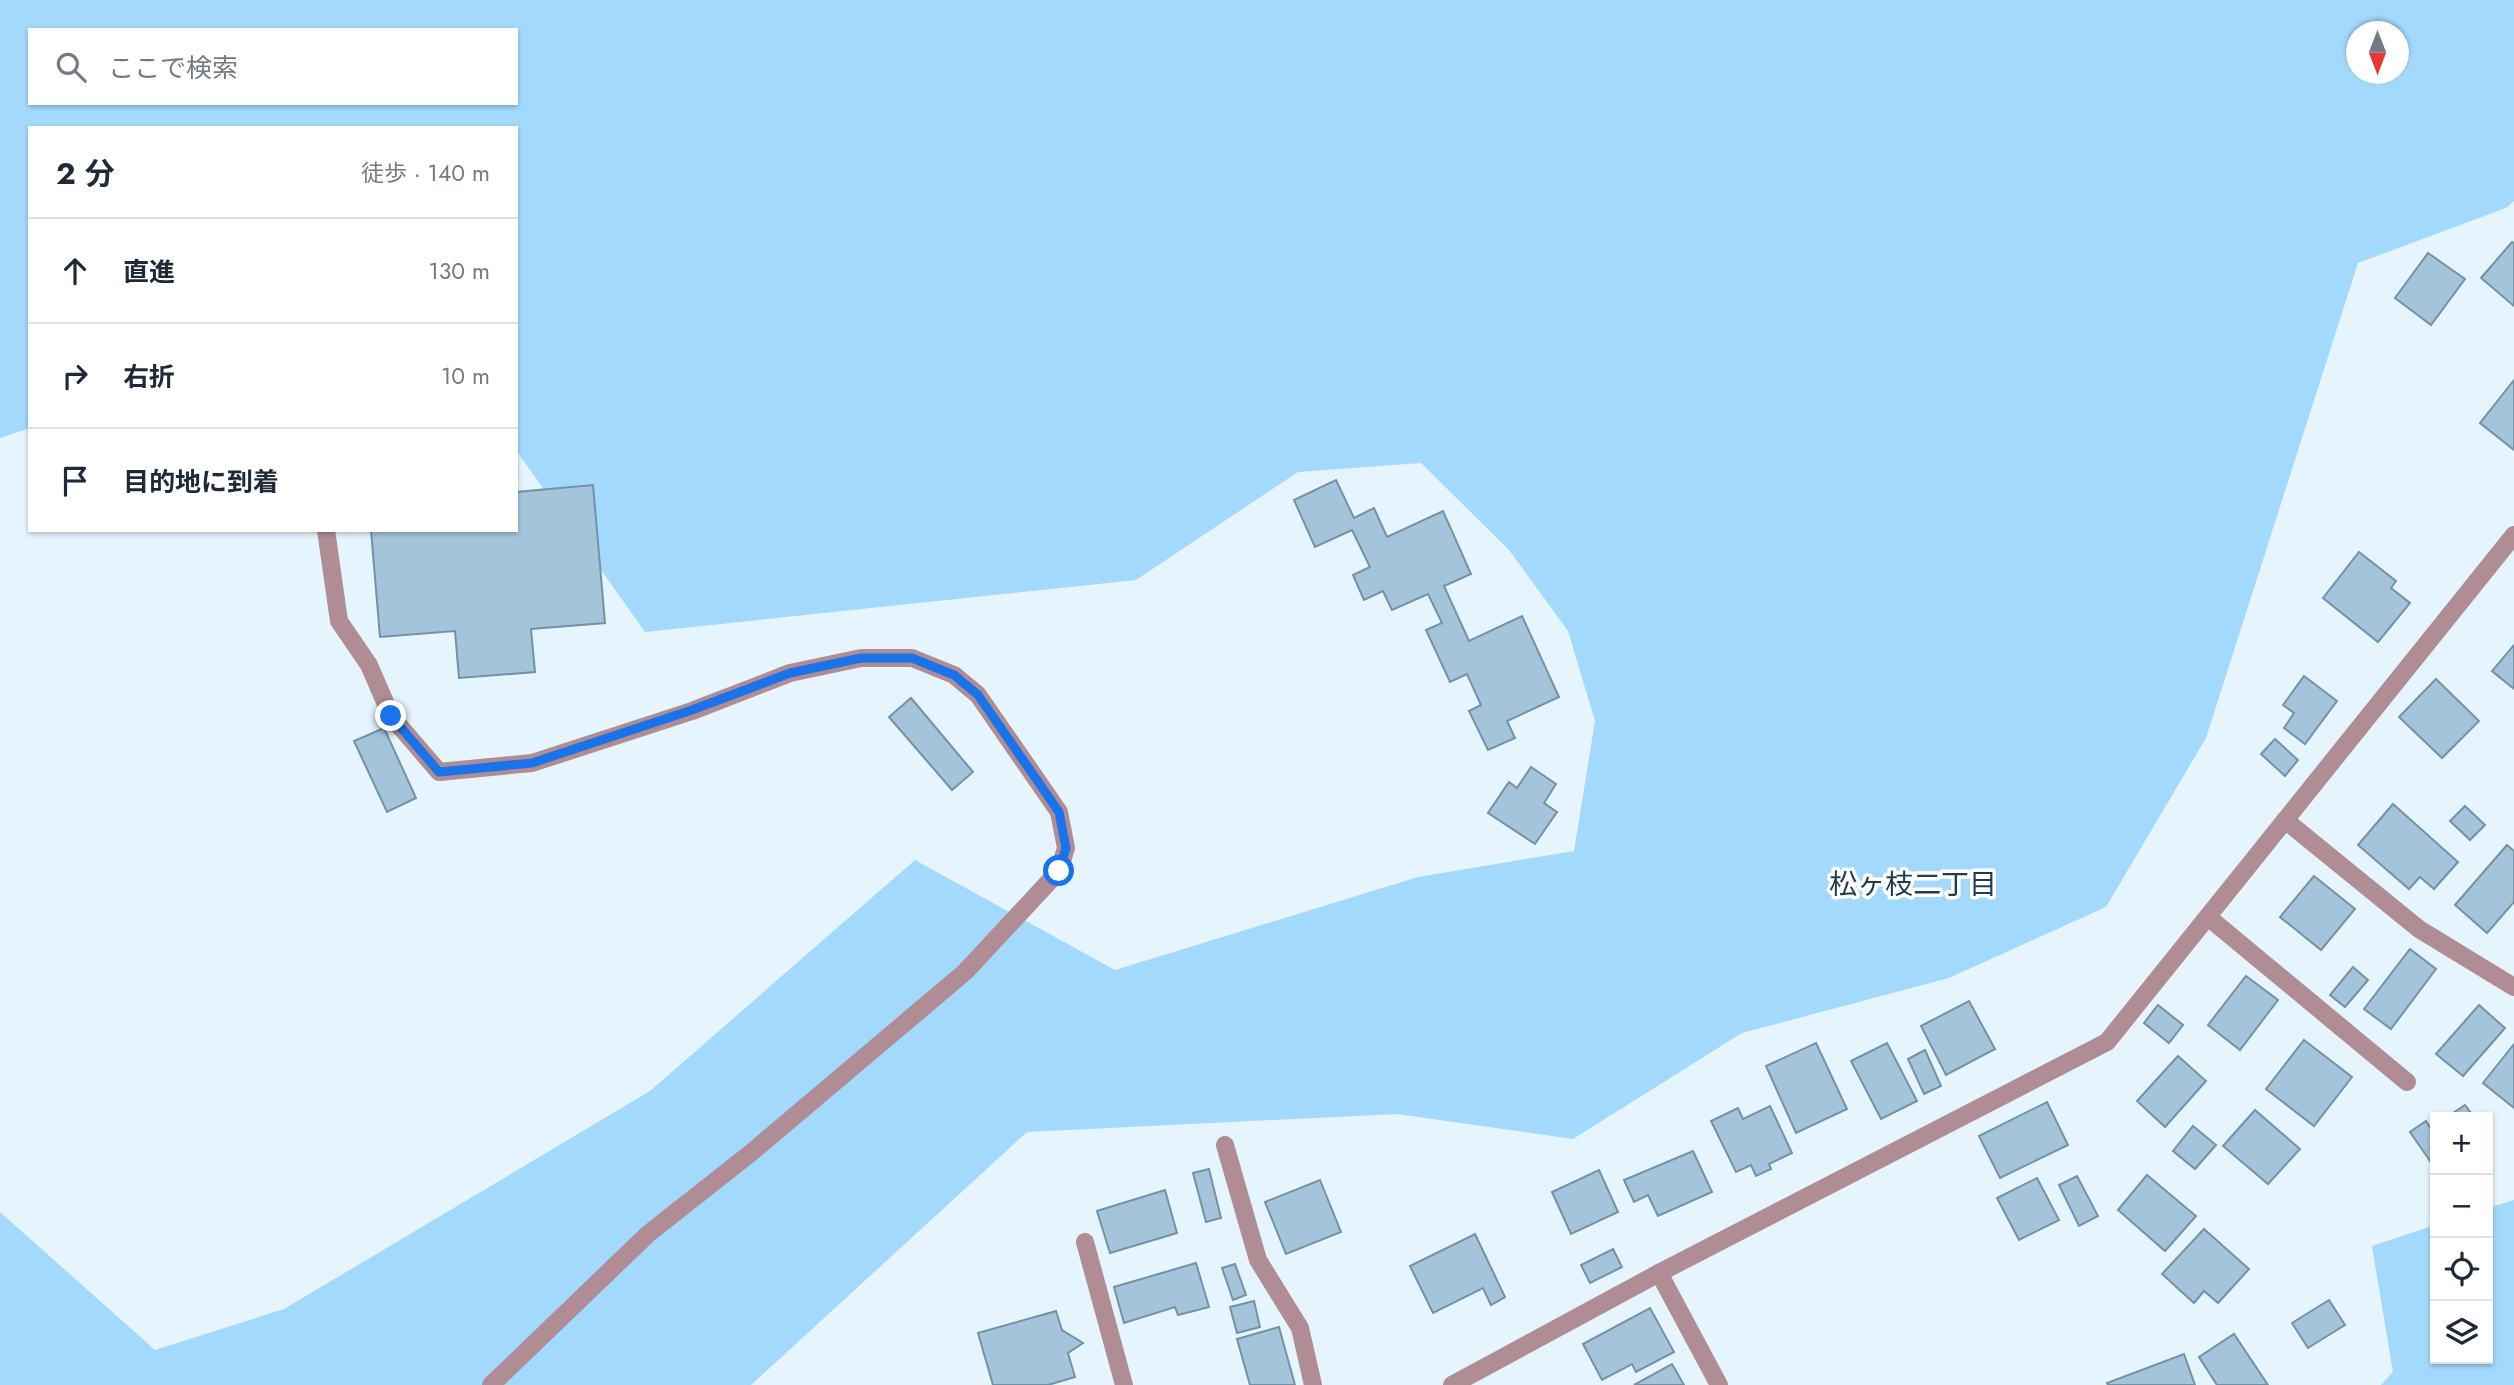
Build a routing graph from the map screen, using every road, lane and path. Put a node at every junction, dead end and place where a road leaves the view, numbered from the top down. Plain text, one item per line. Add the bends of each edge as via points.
1 (326, 532) edge
2 (2514, 535) edge
3 (2285, 820) junction
4 (2208, 917) junction
5 (2514, 987) edge
6 (2407, 1082) dead end
7 (1225, 1145) dead end
8 (1085, 1242) dead end
9 (1660, 1273) junction
10 (491, 1385) edge
11 (1124, 1385) edge
12 (1313, 1385) edge
13 (1452, 1385) edge
14 (1719, 1385) edge

1 - 10 street via 339,621 369,665 391,716 439,772 532,763 790,673 861,658 912,658 954,675 978,695 1059,812 1066,848 1059,871 965,972 648,1234
2 - 3 street
3 - 4 street
3 - 5 street via 2419,929
4 - 6 street
4 - 9 street via 2107,1042
7 - 12 street via 1258,1260 1300,1328
8 - 11 street
9 - 13 street
9 - 14 street

